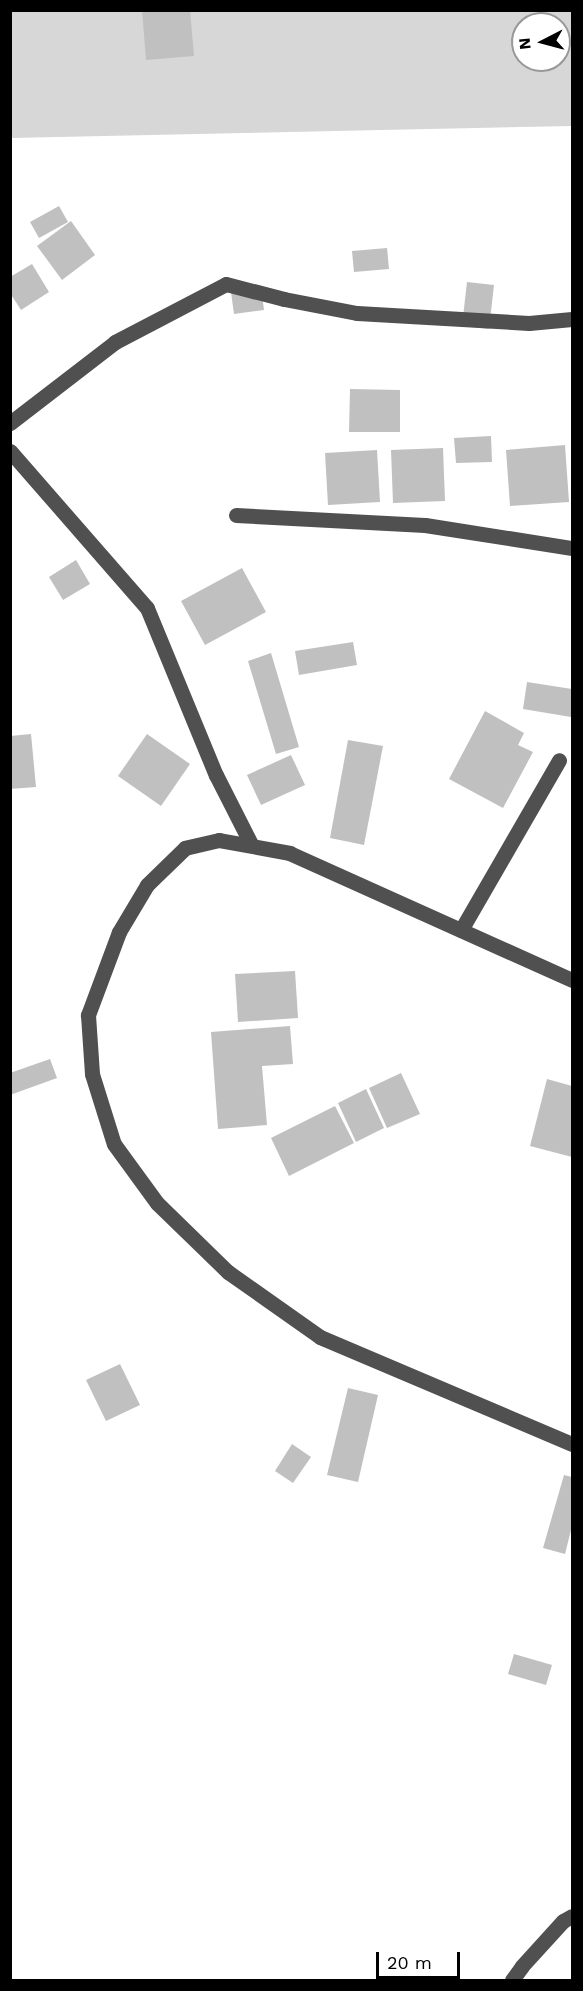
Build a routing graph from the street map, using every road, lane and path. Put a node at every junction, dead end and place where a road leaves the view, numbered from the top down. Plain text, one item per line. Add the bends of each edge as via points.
1 (573, 319) edge
2 (10, 423) edge
3 (10, 451) edge
4 (236, 515) dead end
5 (573, 548) edge
6 (559, 760) dead end
7 (251, 844) junction
8 (461, 930) junction
9 (573, 980) edge
10 (573, 1444) edge
11 (573, 1916) edge
12 (512, 1980) edge

1 - 2 street via 529,323 357,314 226,284 115,342
3 - 7 street via 147,608 216,775
4 - 5 street via 425,525
6 - 8 street
7 - 8 street via 290,853
7 - 10 street via 219,840 184,848 147,885 119,932 88,1015 92,1074 114,1144 157,1203 228,1272 320,1337
8 - 9 street
11 - 12 street via 563,1921

